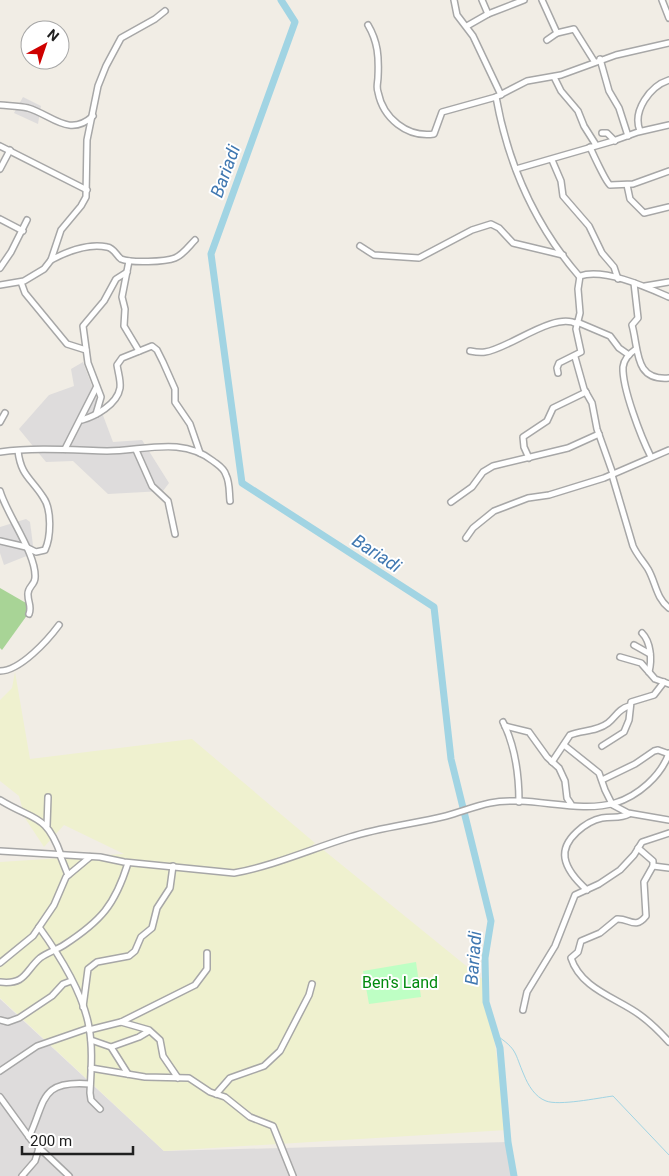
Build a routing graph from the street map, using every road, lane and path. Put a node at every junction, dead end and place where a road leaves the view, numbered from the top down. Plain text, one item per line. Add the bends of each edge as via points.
1 (454, 0) edge
2 (482, 0) edge
3 (524, 0) edge
4 (542, 0) edge
5 (662, 0) edge
6 (165, 11) dead end
7 (488, 14) junction
8 (669, 18) edge
9 (368, 25) dead end
10 (467, 26) junction
11 (557, 32) junction
12 (546, 40) dead end
13 (669, 43) edge
14 (597, 60) junction
15 (554, 77) junction
16 (669, 80) edge
17 (499, 96) junction
18 (0, 105) edge
19 (93, 116) junction
20 (669, 125) edge
21 (640, 131) junction
22 (602, 133) dead end
23 (628, 136) junction
24 (615, 141) junction
25 (596, 145) junction
26 (0, 146) edge
27 (590, 147) junction
28 (10, 150) junction
29 (552, 160) junction
30 (0, 169) edge
31 (516, 169) junction
32 (669, 171) edge
33 (626, 185) junction
34 (87, 190) junction
35 (669, 207) edge
36 (0, 219) edge
37 (28, 220) dead end
38 (23, 231) junction
39 (195, 240) dead end
40 (360, 246) dead end
41 (563, 255) junction
42 (50, 260) junction
43 (129, 261) junction
44 (0, 268) edge
45 (127, 272) junction
46 (579, 276) junction
47 (618, 279) junction
48 (21, 282) junction
49 (669, 282) edge
50 (634, 283) junction
51 (0, 285) edge
52 (644, 286) junction
53 (669, 296) edge
54 (577, 323) junction
55 (636, 349) junction
56 (87, 350) junction
57 (139, 350) junction
58 (470, 351) dead end
59 (629, 355) junction
60 (575, 357) junction
61 (558, 373) dead end
62 (669, 378) edge
63 (96, 388) junction
64 (586, 392) junction
65 (5, 413) dead end
66 (95, 415) junction
67 (82, 420) junction
68 (0, 422) edge
69 (599, 434) junction
70 (66, 449) junction
71 (136, 450) junction
72 (669, 450) edge
73 (18, 451) junction
74 (0, 452) edge
75 (200, 453) junction
76 (651, 457) junction
77 (529, 458) junction
78 (613, 475) junction
79 (0, 491) edge
80 (230, 501) dead end
81 (451, 502) dead end
82 (175, 534) dead end
83 (466, 538) dead end
84 (0, 541) edge
85 (26, 547) junction
86 (669, 608) edge
87 (30, 614) dead end
88 (59, 624) dead end
89 (642, 633) dead end
90 (634, 645) dead end
91 (650, 654) junction
92 (620, 657) dead end
93 (0, 671) edge
94 (648, 672) junction
95 (667, 683) edge
96 (629, 706) junction
97 (564, 744) junction
98 (602, 746) dead end
99 (669, 754) edge
100 (552, 762) junction
101 (602, 780) junction
102 (48, 797) dead end
103 (0, 800) edge
104 (519, 802) junction
105 (571, 804) junction
106 (612, 804) junction
107 (629, 814) junction
108 (669, 820) edge
109 (47, 827) junction
110 (669, 833) edge
111 (638, 848) junction
112 (0, 851) edge
113 (61, 855) junction
114 (90, 857) junction
115 (128, 863) junction
116 (173, 866) junction
117 (653, 866) junction
118 (669, 868) edge
119 (68, 875) junction
120 (587, 890) junction
121 (39, 927) junction
122 (55, 951) junction
123 (207, 953) dead end
124 (0, 963) edge
125 (72, 981) junction
126 (0, 982) edge
127 (312, 984) dead end
128 (83, 1007) junction
129 (522, 1010) dead end
130 (0, 1020) edge
131 (121, 1022) junction
132 (89, 1029) junction
133 (150, 1030) junction
134 (91, 1040) junction
135 (669, 1042) edge
136 (111, 1046) junction
137 (91, 1068) junction
138 (0, 1071) edge
139 (128, 1074) junction
140 (178, 1078) junction
141 (90, 1084) junction
142 (216, 1094) junction
143 (0, 1097) edge
144 (100, 1109) dead end
145 (29, 1137) junction
146 (39, 1148) junction
147 (292, 1173) edge
148 (22, 1176) edge
149 (69, 1176) edge
150 (286, 1176) edge

1 - 10 street via 457,15
2 - 7 street
3 - 7 street
4 - 11 street
5 - 8 street
6 - 19 street via 121,38 102,75
7 - 10 street
9 - 17 street via 378,46 378,93 386,111 406,131 434,134 442,112
10 - 17 street
11 - 12 street
11 - 14 street via 574,28
13 - 14 street
14 - 15 street
14 - 23 street
15 - 17 street via 527,81
15 - 25 street via 561,91 578,110
16 - 21 street via 651,91 644,101 638,120
17 - 31 street via 502,134
18 - 19 street via 29,109 58,124 81,125
19 - 34 street via 87,140
20 - 21 street
21 - 23 street
22 - 24 street via 607,133
23 - 24 street
24 - 25 street
25 - 27 street
26 - 28 street
27 - 29 street
27 - 33 street via 607,183
28 - 30 street
28 - 34 street
29 - 31 street
29 - 47 street via 563,196 589,226 602,253 614,266
31 - 41 street via 537,219
32 - 33 street
33 - 35 street via 630,199 644,213
34 - 42 street via 81,206 61,230
36 - 38 street
37 - 38 street
38 - 44 street
39 - 43 street via 175,258
40 - 41 street via 374,255 419,258 472,230 491,224 513,243
41 - 46 street
42 - 43 street via 72,251 104,246
42 - 48 street via 44,269
43 - 45 street
45 - 56 street via 116,279 104,301 84,322
45 - 57 street via 122,297 124,326
46 - 47 street via 596,274
46 - 54 street via 580,313
47 - 50 street
48 - 51 street
48 - 56 street via 25,293 67,344
49 - 52 street
50 - 52 street
50 - 55 street via 638,317 632,324
52 - 53 street
54 - 58 street via 569,321 544,327 486,352
54 - 59 street via 610,336
54 - 60 street via 576,338 581,352
55 - 59 street
55 - 62 street via 640,363 650,376
56 - 63 street
57 - 66 street via 118,363 118,396
57 - 75 street via 152,346 157,350 175,389 175,402 190,424
59 - 76 street via 623,372 637,430
60 - 61 street via 559,364
60 - 64 street
63 - 66 street via 101,397
63 - 67 street
64 - 69 street
64 - 77 street via 553,408 547,421 523,437
65 - 68 street
66 - 67 street
67 - 70 street
69 - 77 street via 568,448
69 - 78 street
70 - 71 street
70 - 73 street
71 - 75 street via 160,446
71 - 82 street via 152,486 168,501
72 - 76 street
73 - 74 street
73 - 85 street via 24,476 44,498 50,532 43,551 36,552
75 - 80 street via 222,468 229,484
76 - 78 street
77 - 81 street via 487,469 472,487
78 - 83 street via 494,510
78 - 86 street via 631,542 651,574 659,598
79 - 85 street
84 - 85 street
85 - 87 street via 35,578 28,591
88 - 93 street via 48,641 37,650 7,670
89 - 91 street via 647,638
90 - 91 street
91 - 94 street
92 - 94 street via 641,663
94 - 95 street via 655,679
95 - 96 street via 654,694 631,702
96 - 97 street via 620,709 609,723 601,727 570,735
96 - 98 street via 630,716 624,732
97 - 100 street
97 - 101 street via 597,770
99 - 101 street via 654,751
99 - 106 street via 654,779 626,799
100 - 104 street via 528,730 504,724 516,753
100 - 105 street via 562,775
101 - 106 street
102 - 109 street
103 - 109 street via 42,821
104 - 105 street
104 - 116 street via 490,803 446,816 362,833 252,870 220,873
105 - 106 street
106 - 107 street
107 - 108 street
107 - 120 street via 620,818 602,818 582,826 569,843 565,857 568,866
109 - 113 street
110 - 111 street via 647,840
111 - 117 street via 649,857
111 - 120 street via 620,870
112 - 113 street
113 - 114 street
113 - 119 street
114 - 115 street
114 - 119 street
115 - 116 street
115 - 122 street via 107,910
116 - 128 street via 170,888 157,908 152,928 141,937 135,951 129,956 97,962 88,969
117 - 118 street
117 - 135 street via 644,882 647,908 642,921 630,924 616,920 600,933 580,942 578,952 572,958 578,971 594,987 638,1014
119 - 121 street
120 - 129 street via 578,892 572,900 555,946 532,982
121 - 122 street
121 - 124 street via 29,940
122 - 125 street
122 - 126 street via 40,958 18,980
123 - 131 street via 207,969 195,985
125 - 128 street
125 - 130 street via 63,984 52,996 19,1018 8,1022
127 - 142 street via 280,1051 264,1066 230,1078
128 - 132 street
131 - 132 street
131 - 133 street
132 - 134 street
132 - 138 street via 37,1046
133 - 136 street
133 - 140 street via 160,1040 163,1056
134 - 136 street
134 - 137 street
136 - 139 street
137 - 139 street
137 - 141 street
139 - 140 street
140 - 142 street via 194,1080
141 - 144 street via 91,1100
141 - 145 street via 72,1084 48,1092
142 - 147 street via 275,1129
143 - 145 street
145 - 146 street
146 - 148 street via 35,1161
146 - 149 street
147 - 150 street

